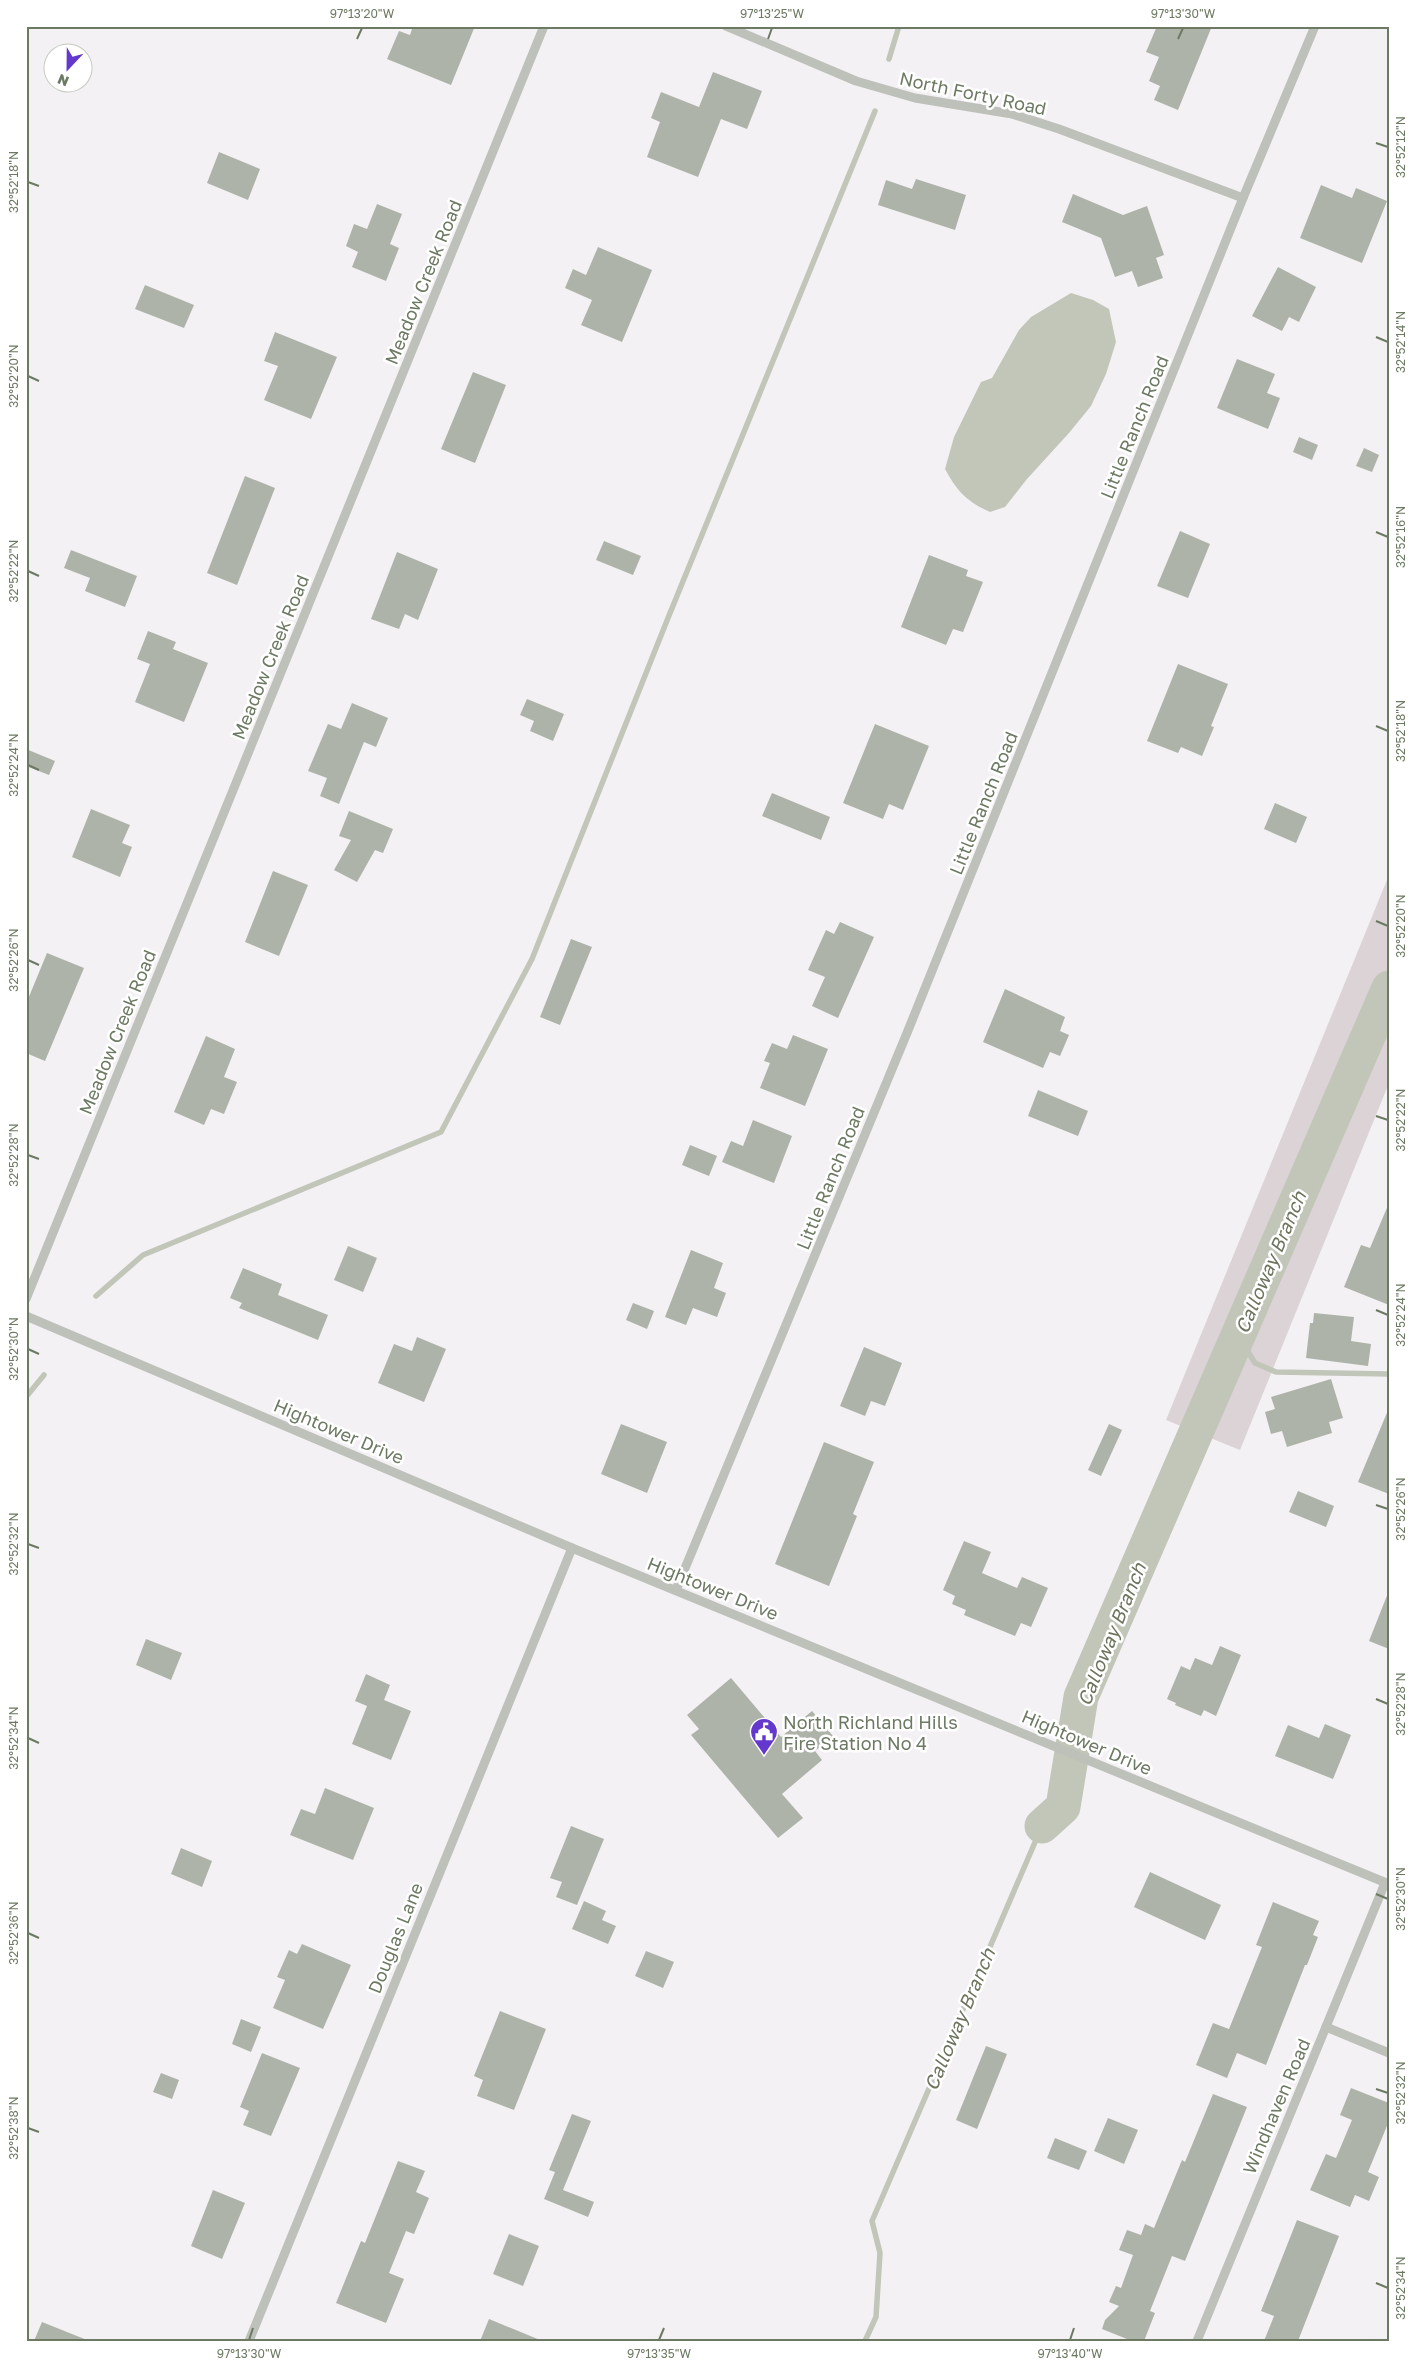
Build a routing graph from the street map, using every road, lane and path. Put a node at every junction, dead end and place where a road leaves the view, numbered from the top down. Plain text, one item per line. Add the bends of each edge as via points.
1 (544, 26) edge
2 (726, 26) edge
3 (1315, 26) edge
4 (1243, 198) junction
5 (26, 1299) edge
6 (26, 1316) edge
7 (572, 1548) junction
8 (676, 1590) junction
9 (1387, 1884) edge
10 (1326, 2027) junction
11 (1389, 2054) edge
12 (249, 2341) edge
13 (1196, 2341) edge

1 - 5 street, Meadow Creek Road
2 - 4 street, North Forty Road via 856,81 915,98 1012,114
3 - 4 street, Little Ranch Road
4 - 8 street, Little Ranch Road via 907,1033
6 - 7 street, Hightower Drive
7 - 8 street, Hightower Drive
7 - 12 street, Douglas Lane
8 - 9 street, Hightower Drive
9 - 10 street, Windhaven Road
10 - 11 street
10 - 13 street, Windhaven Road

